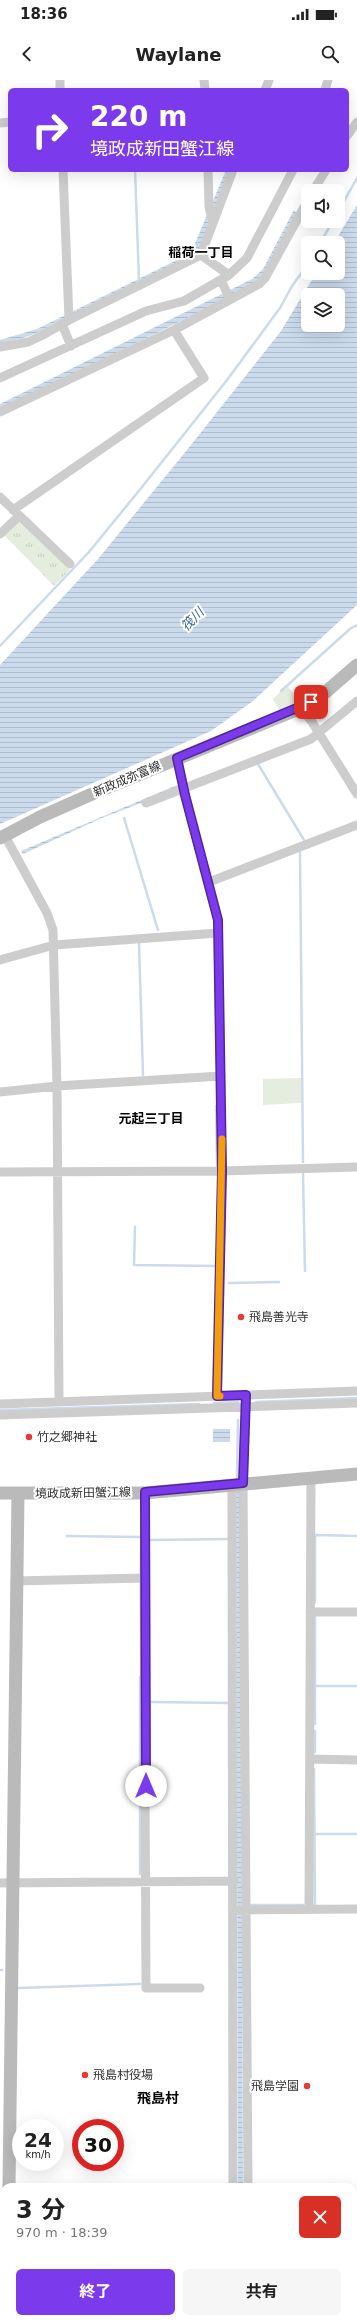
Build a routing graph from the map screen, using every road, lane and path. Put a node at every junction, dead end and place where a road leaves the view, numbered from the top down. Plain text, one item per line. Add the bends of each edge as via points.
1 (357, 122) edge
2 (349, 133) edge
3 (63, 172) edge
4 (208, 172) edge
5 (232, 172) edge
6 (292, 172) edge
7 (324, 172) edge
8 (317, 184) edge
9 (301, 213) edge
10 (212, 221) junction
11 (201, 255) junction
12 (225, 278) junction
13 (229, 297) junction
14 (67, 318) junction
15 (174, 330) junction
16 (71, 346) junction
17 (0, 347) edge
18 (0, 378) edge
19 (0, 412) edge
20 (0, 497) edge
21 (16, 513) junction
22 (0, 534) edge
23 (70, 564) dead end
24 (357, 665) edge
25 (357, 701) edge
26 (301, 708) junction
27 (319, 733) junction
28 (177, 758) junction
29 (184, 788) junction
30 (357, 794) edge
31 (146, 803) dead end
32 (357, 825) edge
33 (2, 837) edge
34 (209, 882) junction
35 (218, 932) junction
36 (54, 945) junction
37 (0, 960) edge
38 (221, 1076) junction
39 (57, 1086) junction
40 (0, 1092) edge
41 (357, 1167) edge
42 (222, 1171) junction
43 (0, 1172) edge
44 (57, 1172) junction
45 (357, 1391) edge
46 (246, 1395) junction
47 (217, 1396) junction
48 (59, 1401) junction
49 (357, 1403) edge
50 (0, 1404) edge
51 (246, 1407) junction
52 (0, 1414) edge
53 (357, 1474) edge
54 (311, 1477) junction
55 (238, 1484) junction
56 (145, 1492) junction
57 (0, 1493) edge
58 (18, 1494) junction
59 (144, 1578) junction
60 (15, 1581) junction
61 (310, 1612) junction
62 (357, 1612) edge
63 (310, 1759) junction
64 (357, 1760) edge
65 (146, 1882) junction
66 (234, 1882) junction
67 (6, 1883) edge
68 (309, 1909) junction
69 (357, 1909) edge
70 (234, 1910) junction
71 (245, 1910) junction
72 (200, 1988) dead end
73 (232, 2055) junction
74 (246, 2055) junction
75 (9, 2183) edge
76 (234, 2183) edge
77 (248, 2183) edge

1 - 2 street
3 - 14 street
4 - 10 street
5 - 10 street
6 - 12 street via 247,258
7 - 8 street
9 - 13 street via 265,278 259,284
10 - 11 street
11 - 12 street
11 - 14 street
12 - 13 street
12 - 16 street via 184,301 146,311
13 - 15 street
14 - 16 street
14 - 17 street via 28,342
15 - 19 street
15 - 21 street via 204,378
16 - 18 street
20 - 21 street
21 - 22 street
21 - 23 street
24 - 26 main road, 新政成弥富線 via 320,697
25 - 27 street
26 - 27 street
26 - 28 main road, 新政成弥富線
27 - 29 street via 310,739
27 - 30 street
28 - 29 street
28 - 33 main road, 新政成弥富線 via 47,814
29 - 31 street
29 - 34 street
32 - 34 street
33 - 36 street via 47,913 53,930
34 - 35 street via 217,912
35 - 36 street
35 - 38 street
36 - 37 street
36 - 39 street
38 - 39 street
38 - 42 street
39 - 40 street
39 - 44 street
41 - 42 street
42 - 44 street
42 - 47 street
43 - 44 street
44 - 48 street
45 - 46 street
46 - 47 street
46 - 51 street
47 - 48 street
48 - 50 street
49 - 51 street
51 - 52 street
51 - 55 street
53 - 54 main road, 境政成新田蟹江線
54 - 55 main road, 境政成新田蟹江線
54 - 61 street
55 - 56 main road, 境政成新田蟹江線
55 - 66 street
55 - 71 street
56 - 58 main road, 境政成新田蟹江線
56 - 59 street
57 - 58 main road, 境政成新田蟹江線
58 - 60 main road
59 - 60 street
59 - 65 street
60 - 67 main road
61 - 62 street
61 - 63 street
63 - 64 street
63 - 68 street
65 - 66 street
65 - 67 street
65 - 72 street via 146,1988
66 - 70 street
67 - 75 main road
68 - 69 street
68 - 71 street
70 - 71 street
70 - 73 street
71 - 74 street
73 - 74 street
73 - 76 street
74 - 77 street

